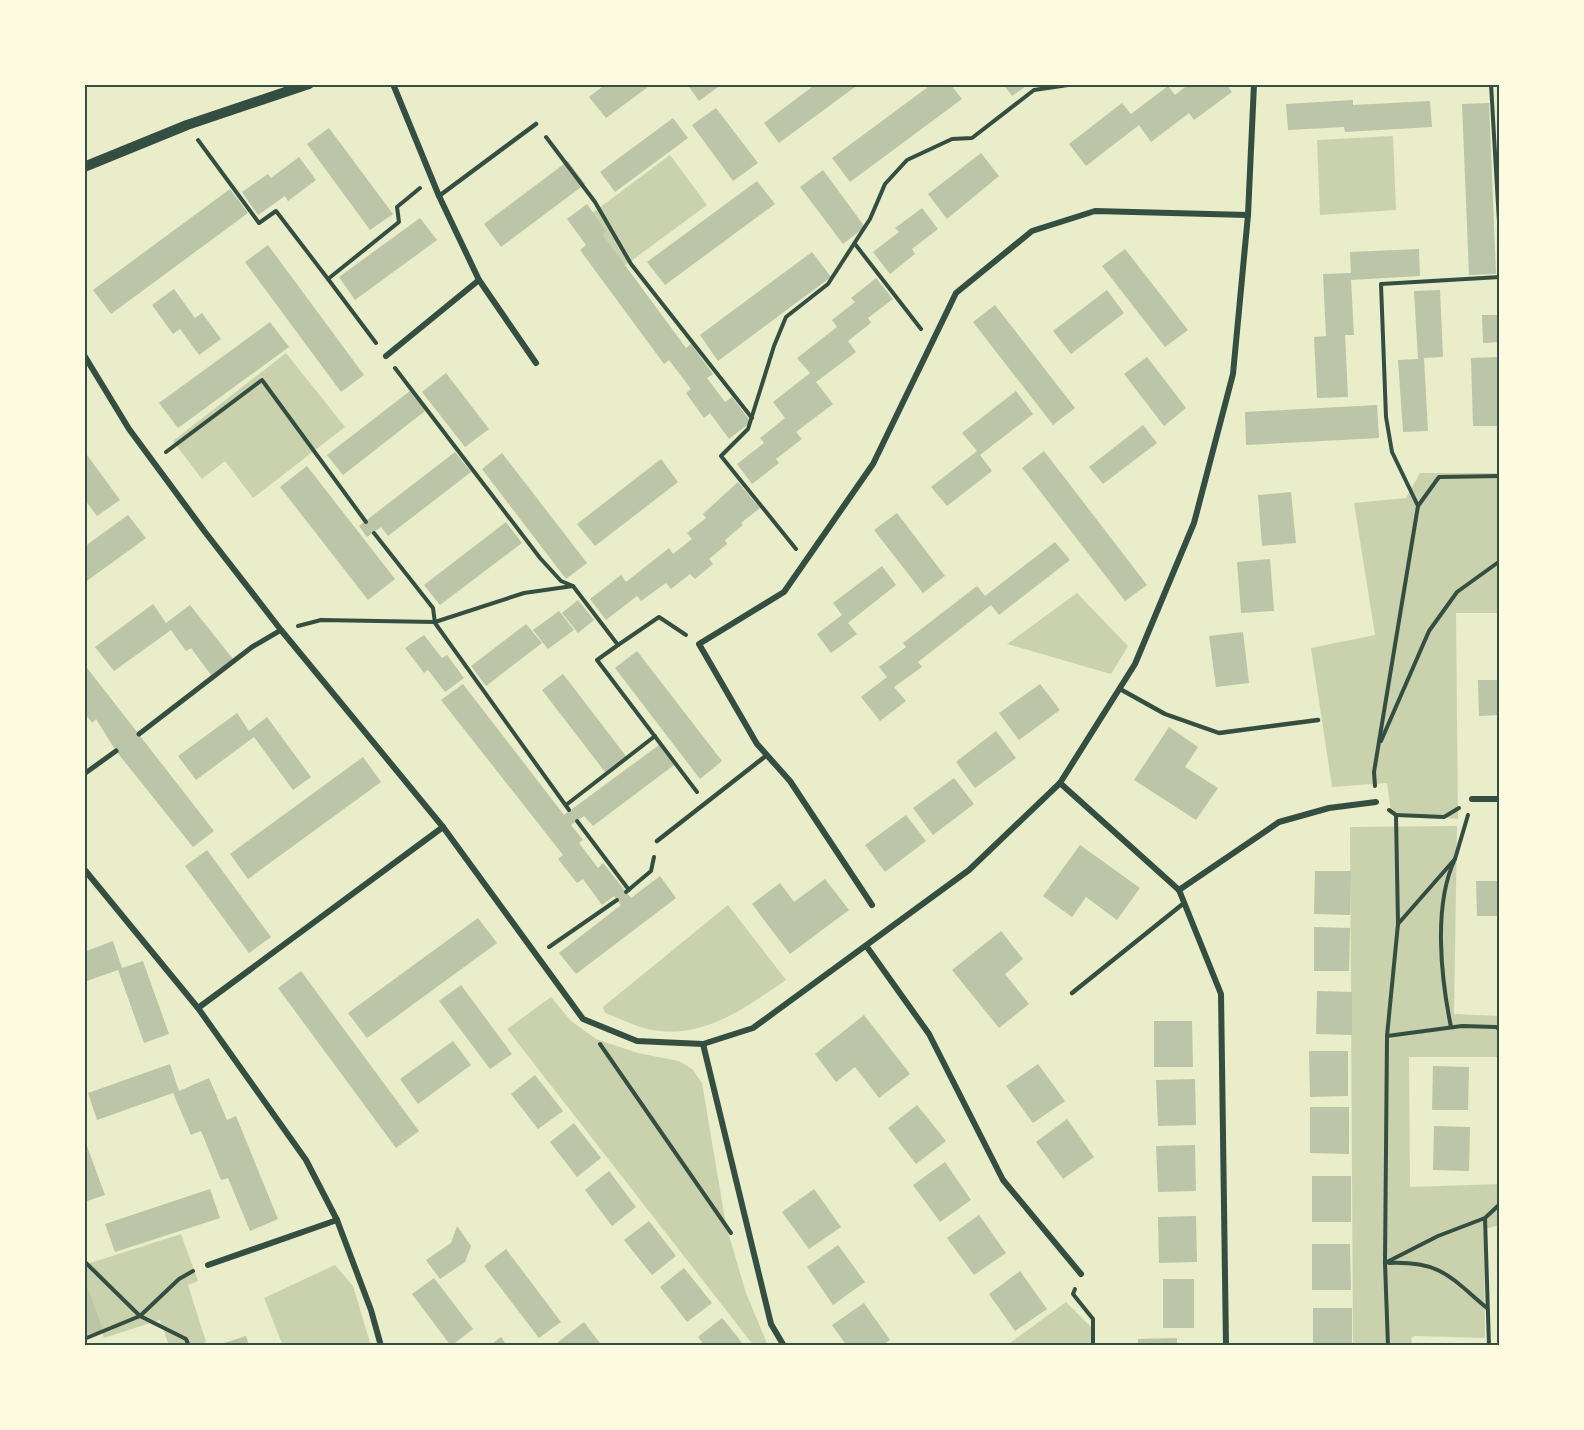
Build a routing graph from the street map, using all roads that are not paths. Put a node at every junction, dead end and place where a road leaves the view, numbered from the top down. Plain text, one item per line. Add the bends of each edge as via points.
1 (309, 84) edge
2 (393, 84) edge
3 (1254, 85) edge
4 (537, 124) road end
5 (84, 167) edge
6 (440, 196) junction
7 (1248, 215) junction
8 (479, 280) junction
9 (84, 355) edge
10 (386, 356) road end
11 (536, 363) dead end
12 (281, 630) junction
13 (1120, 689) junction
14 (1318, 720) dead end
15 (140, 734) dead end
16 (116, 751) dead end
17 (766, 755) junction
18 (84, 774) edge
19 (1060, 783) junction
20 (1472, 799) road end
21 (1500, 799) edge
22 (1376, 802) road end
23 (443, 827) junction
24 (657, 841) road end
25 (84, 869) edge
26 (1179, 890) junction
27 (1184, 903) junction
28 (873, 905) dead end
29 (867, 946) junction
30 (1072, 993) dead end
31 (198, 1008) junction
32 (703, 1044) junction
33 (337, 1220) junction
34 (207, 1265) road end
35 (1081, 1274) road end
36 (381, 1346) edge
37 (784, 1346) edge
38 (1226, 1346) edge

1 - 5 street via 187,125
2 - 6 street
3 - 7 street
4 - 6 lane
6 - 8 street
7 - 13 street via 1233,374 1194,523 1136,664
7 - 17 street via 1095,211 1032,231 956,293 873,464 784,592 699,644
8 - 10 street
8 - 11 street
9 - 12 street via 129,429
12 - 15 street via 252,647
12 - 23 street
13 - 14 lane via 1165,714 1219,733
13 - 19 street
16 - 18 street
17 - 24 lane
17 - 28 street via 790,781
19 - 26 street
19 - 29 street via 969,870
20 - 21 street
22 - 26 street via 1329,808 1279,822
23 - 31 street
23 - 32 street via 583,1019 637,1041
25 - 31 street
26 - 27 street
27 - 30 lane
27 - 38 street via 1221,994
29 - 32 street via 753,1028
29 - 35 street via 929,1034 1003,1180
31 - 33 street via 306,1160
32 - 37 street via 771,1324
33 - 34 street
33 - 36 street

